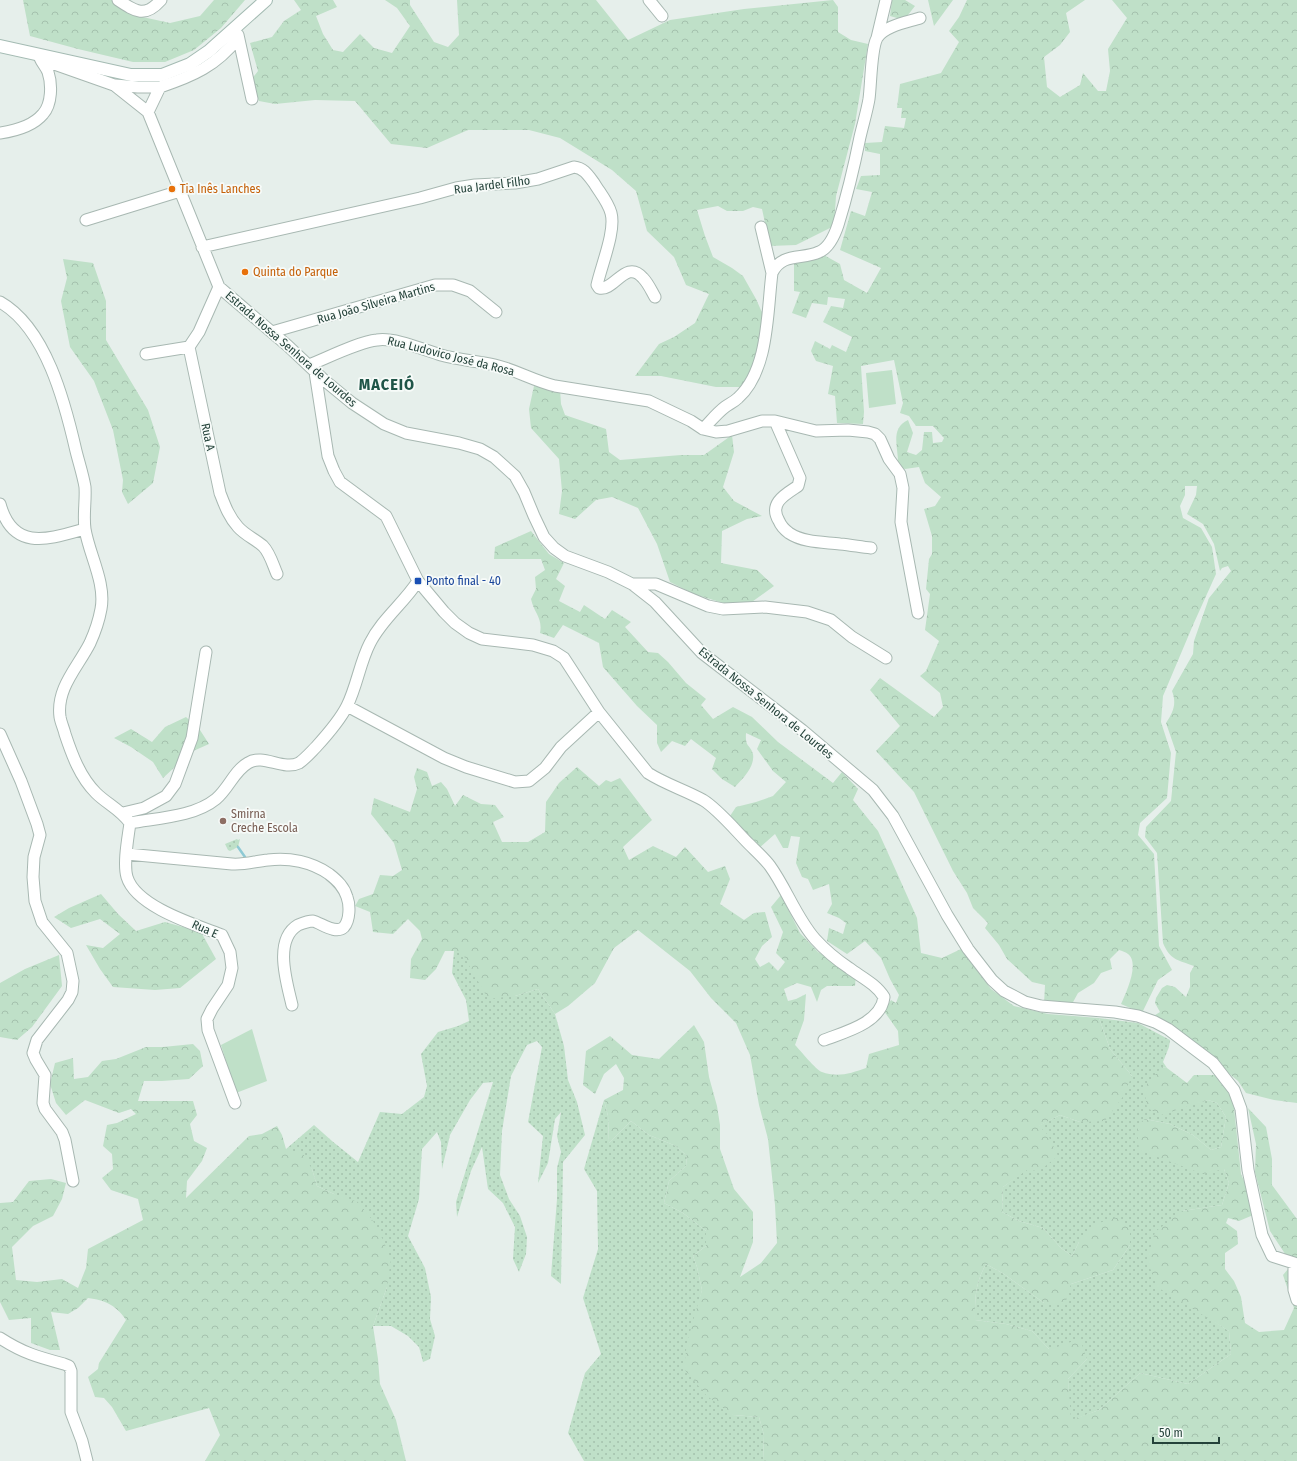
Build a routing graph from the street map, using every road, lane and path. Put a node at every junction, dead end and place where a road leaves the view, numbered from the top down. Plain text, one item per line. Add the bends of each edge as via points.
1 (118, 0) edge
2 (161, 0) edge
3 (266, 0) edge
4 (649, 0) edge
5 (886, 0) edge
6 (662, 16) dead end
7 (920, 18) dead end
8 (238, 32) junction
9 (877, 38) junction
10 (0, 46) edge
11 (23, 50) junction
12 (40, 58) junction
13 (114, 85) junction
14 (160, 87) junction
15 (252, 99) dead end
16 (148, 112) junction
17 (0, 133) edge
18 (180, 191) junction
19 (86, 220) dead end
20 (761, 226) dead end
21 (202, 247) junction
22 (772, 273) junction
23 (220, 287) junction
24 (655, 296) dead end
25 (0, 302) edge
26 (496, 312) dead end
27 (272, 332) junction
28 (189, 347) junction
29 (146, 354) dead end
30 (312, 369) junction
31 (775, 421) junction
32 (703, 429) junction
33 (0, 504) edge
34 (86, 529) junction
35 (871, 548) dead end
36 (277, 574) dead end
37 (418, 580) junction
38 (632, 584) junction
39 (918, 613) dead end
40 (206, 652) dead end
41 (886, 658) dead end
42 (347, 706) junction
43 (599, 712) junction
44 (0, 734) edge
45 (126, 818) junction
46 (127, 854) junction
47 (292, 1005) dead end
48 (824, 1040) dead end
49 (235, 1103) dead end
50 (73, 1181) dead end
51 (1297, 1300) edge
52 (0, 1338) edge
53 (87, 1461) edge

1 - 2 street via 133,10 144,11 154,9
3 - 8 main road
4 - 6 street
5 - 9 street
7 - 9 street via 887,29
8 - 11 main road via 190,64 162,75 132,74
8 - 14 street via 229,49 217,61 202,71
8 - 15 street
9 - 22 street via 855,164 831,240 819,252 780,262
10 - 11 main road
11 - 12 street
12 - 13 street
12 - 17 street via 49,79 50,97 44,114 15,130
13 - 14 street
13 - 16 street
14 - 16 street
16 - 18 street, Estrada Nossa Senhora de Lourdes
18 - 19 street
18 - 21 street, Estrada Nossa Senhora de Lourdes
20 - 22 street
21 - 23 street, Estrada Nossa Senhora de Lourdes
21 - 24 street, Rua Jardel Filho via 456,188 515,183 579,167 587,173 607,202 611,213 611,232 597,285 599,288 605,288 626,273 634,272 643,277
22 - 32 street via 766,335 759,365 750,383 738,398
23 - 27 street, Estrada Nossa Senhora de Lourdes
23 - 28 street
25 - 34 street via 23,320 38,340 60,390 85,487
26 - 27 street, Rua João Silveira Martins via 470,291 453,284 435,285
27 - 30 street, Estrada Nossa Senhora de Lourdes
28 - 29 street
28 - 36 street, Rua A via 220,493 237,527 263,546
30 - 32 street, Rua Ludovico José da Rosa via 365,342 377,339 390,340 444,356 506,369 542,383 649,401
30 - 37 street via 328,456 334,472 340,482 386,516
30 - 38 street, Estrada Nossa Senhora de Lourdes via 352,403 384,424 406,433 480,449 494,457 515,476 544,537 554,548 565,556
31 - 32 street, Rua Ludovico José da Rosa via 762,420 728,431
31 - 35 street via 800,478 798,486 785,494 776,508 776,517 782,526 789,533 802,539
31 - 39 street, Rua Ludovico José da Rosa via 816,431 868,432 880,439 889,459 900,474 904,488 901,522
33 - 34 street via 3,516 11,528 36,539 51,539
34 - 45 street via 99,580 101,607 90,643 61,694 60,718 73,756 84,778 96,793
37 - 42 street via 381,625 369,644
37 - 43 street via 444,612 469,633 482,639 539,647 564,658
38 - 41 street via 656,584 708,606 723,609 765,607 807,612 831,620 852,637
38 - 51 street, Estrada Nossa Senhora de Lourdes via 655,602 702,654 802,730 873,790 893,816 968,949 1004,991 1025,1002 1041,1006 1115,1012 1156,1022 1213,1063 1234,1090 1241,1109 1248,1170 1262,1235 1272,1256 1294,1262 1294,1290
40 - 45 street via 192,738 175,784 166,796
42 - 43 street via 444,758 515,782 529,781 545,768 562,747
42 - 45 street via 324,738 298,764 258,760 250,762 240,769 215,800 191,812
43 - 48 street via 648,773 704,801 730,824 769,865 814,938 882,993 884,1002 869,1019 859,1027
44 - 50 street via 21,781 40,834 32,877 34,901 42,922 67,953 73,981 68,1000 37,1040 33,1053 45,1076 44,1109 62,1132
45 - 46 street, Rua E
46 - 47 street via 243,865 283,859 310,864 339,882 349,904 348,919 344,927 334,929 311,921 304,922 296,926 285,944 284,964
46 - 49 street, Rua E via 127,879 147,902 222,935 230,952 232,968 228,985 212,1009 208,1019 208,1030
52 - 53 street via 30,1355 69,1366 71,1412

